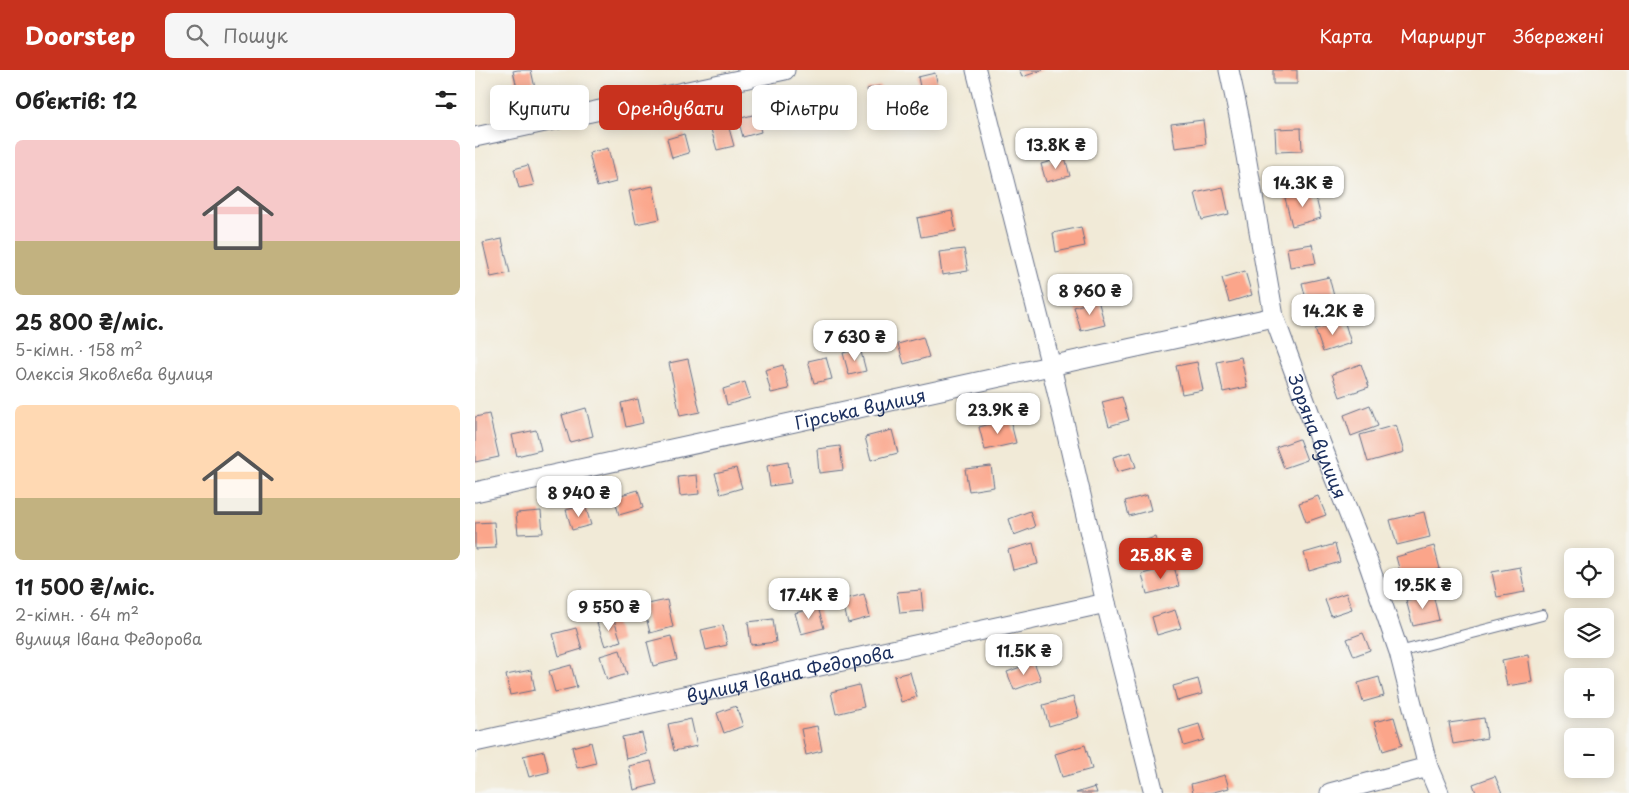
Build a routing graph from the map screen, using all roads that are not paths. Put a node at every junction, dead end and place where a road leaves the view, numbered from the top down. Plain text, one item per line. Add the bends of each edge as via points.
1 (785, 70) edge
2 (976, 70) edge
3 (1229, 70) edge
4 (475, 137) edge
5 (1274, 318) junction
6 (1051, 366) junction
7 (475, 492) edge
8 (1106, 603) junction
9 (1542, 616) dead end
10 (1399, 652) junction
11 (475, 742) edge
12 (1428, 767) junction
13 (1154, 793) edge
14 (1330, 793) edge
15 (1439, 793) edge

1 - 4 street
2 - 6 street
3 - 5 street, Зоряна вулиця
5 - 6 street, Гірська вулиця
5 - 10 street, Зоряна вулиця via 1368,562
6 - 7 street, Гірська вулиця
6 - 8 street
8 - 11 street, вулиця Івана Федорова
8 - 13 street
9 - 10 lane
10 - 12 street, Зоряна вулиця
12 - 14 street
12 - 15 street, Зоряна вулиця

